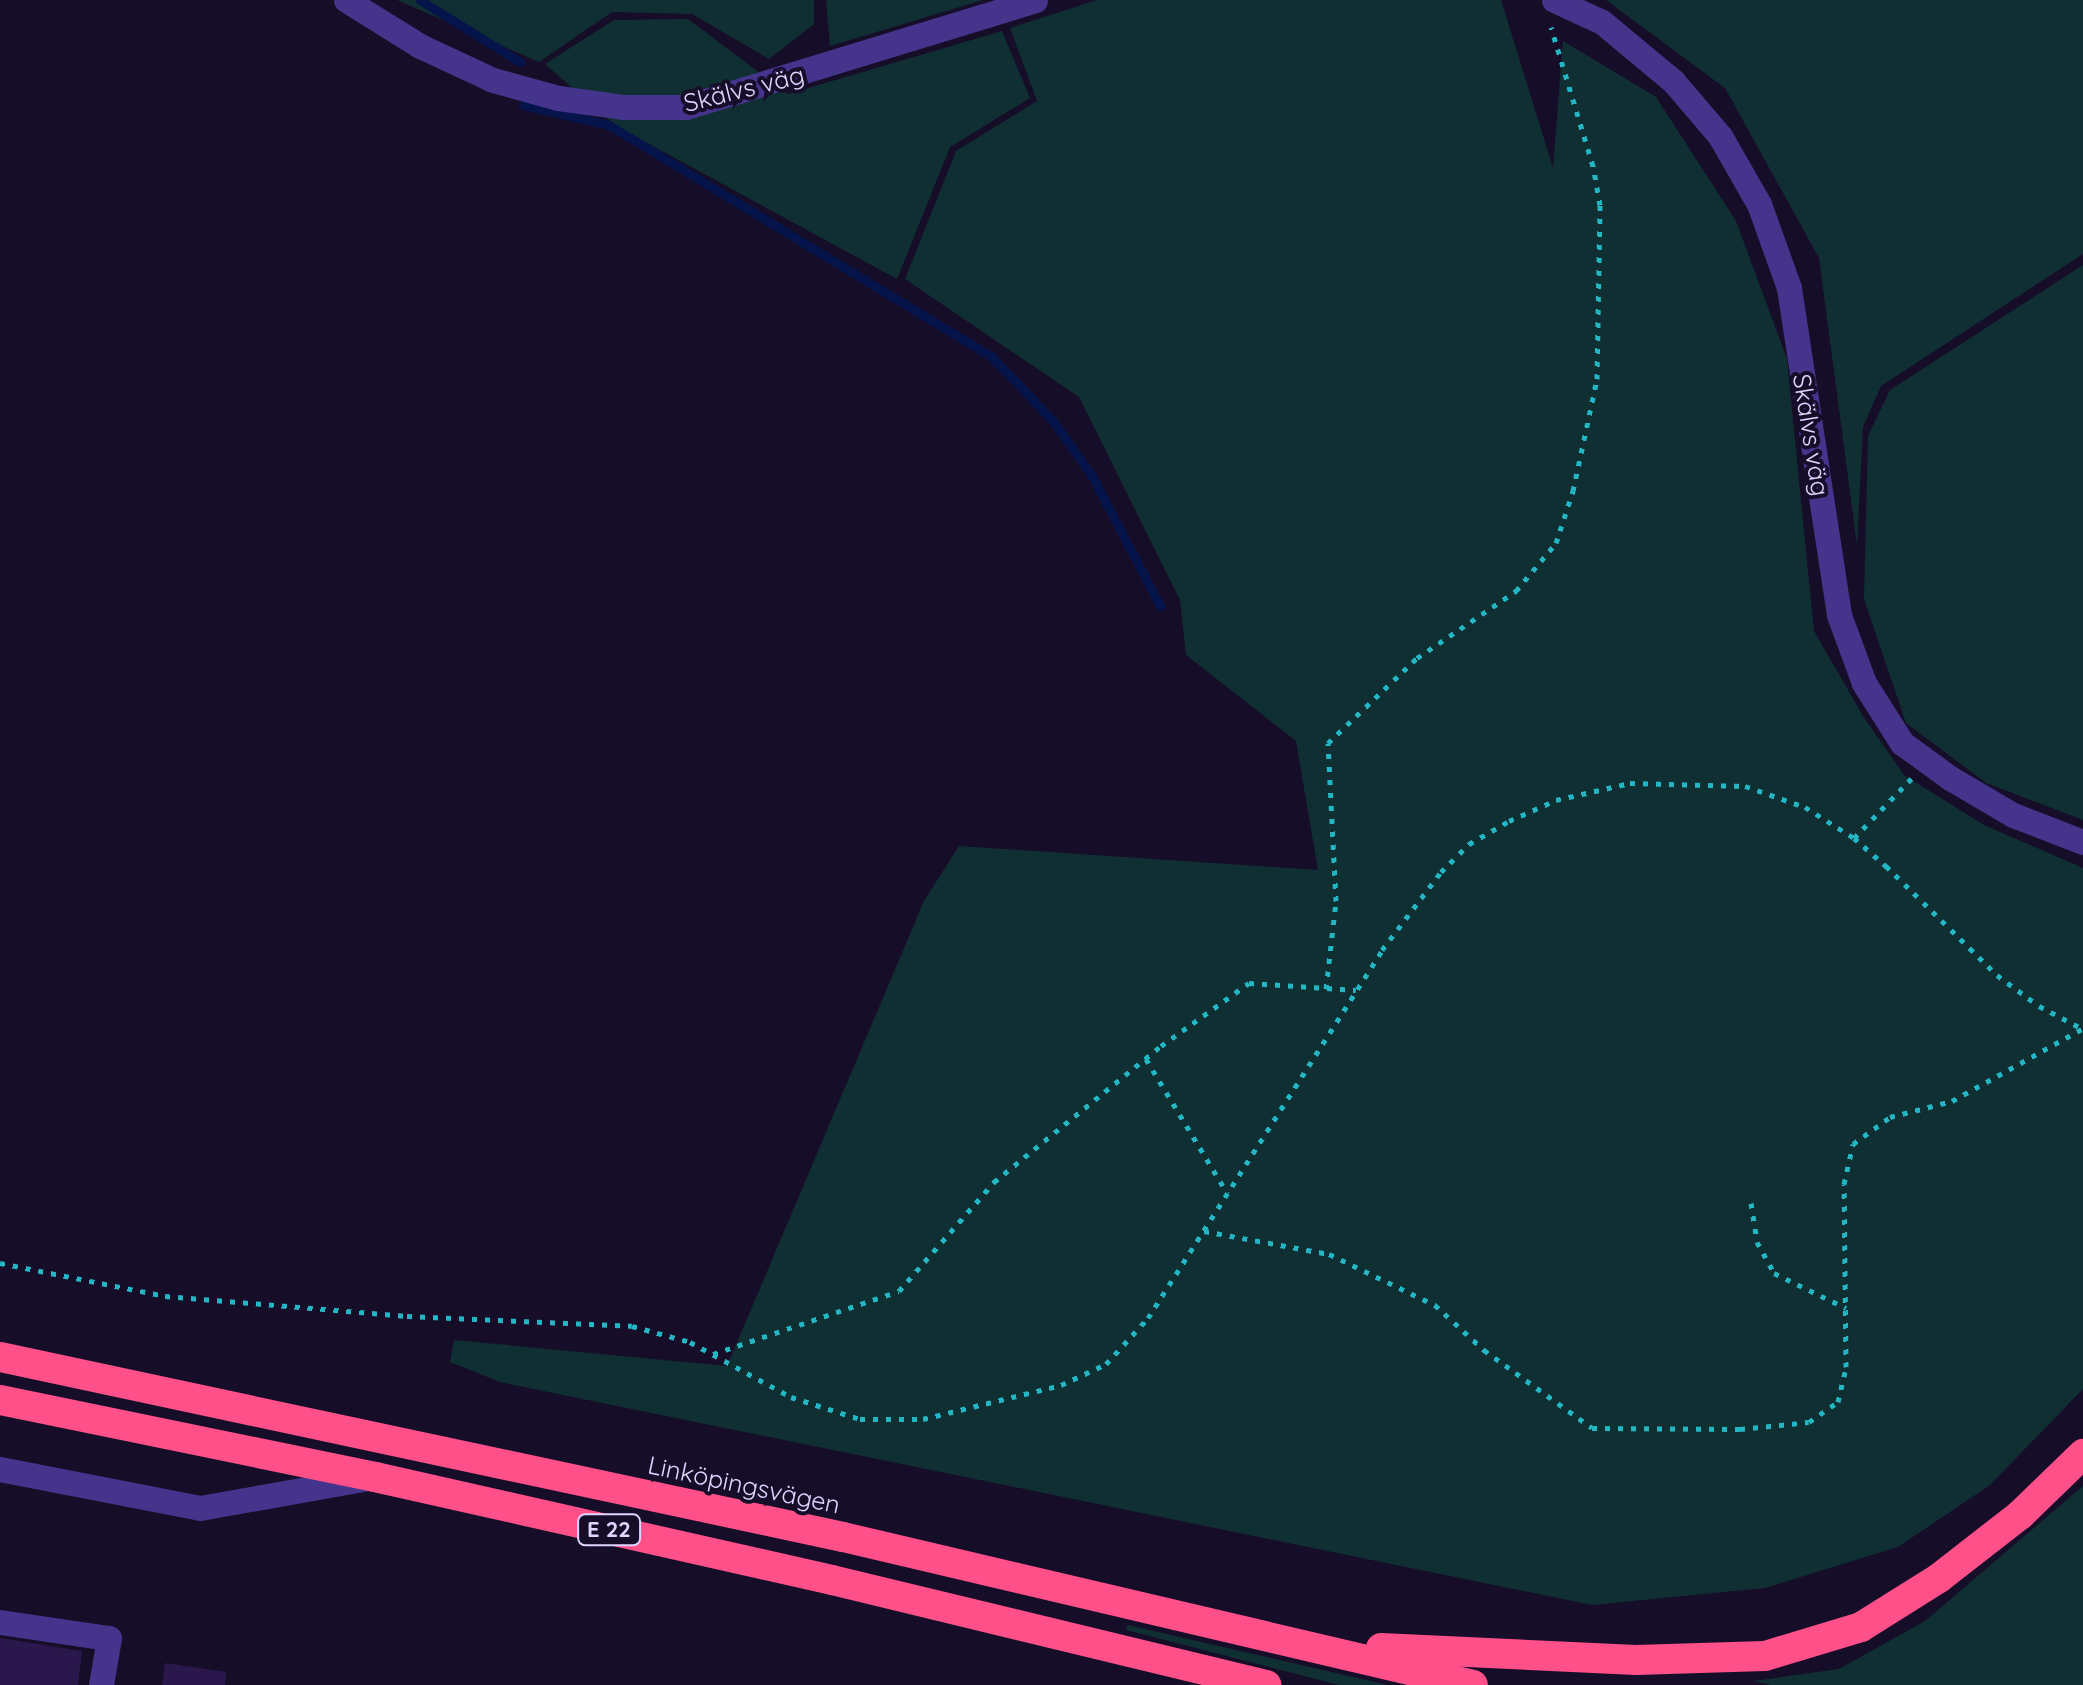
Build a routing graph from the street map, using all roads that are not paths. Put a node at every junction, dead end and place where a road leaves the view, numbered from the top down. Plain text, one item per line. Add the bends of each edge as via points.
1 (346, 0) edge
2 (1035, 0) edge
3 (1554, 0) edge
4 (2083, 842) edge
5 (0, 1358) edge
6 (0, 1400) edge
7 (2083, 1454) edge
8 (0, 1469) edge
9 (374, 1477) junction
10 (0, 1622) edge
11 (1306, 1644) junction
12 (1229, 1679) edge
13 (100, 1685) edge
14 (1266, 1685) edge
15 (1473, 1685) edge

1 - 2 street, Skälvs väg via 420,46 493,80 558,98 686,107
3 - 4 street, Skälvs väg via 1602,22 1672,81 1720,136 1759,204 1788,288 1840,615 1864,683 1902,742 1928,762 2013,815
5 - 11 highway, Linköpingsvägen / E 22 via 823,1532
6 - 9 highway, E 22
7 - 11 highway via 1940,1578 1861,1626 1764,1656 1618,1660
8 - 9 street via 200,1508
9 - 12 highway, E 22 via 832,1580
10 - 13 street via 108,1638
11 - 15 highway, Linköpingsvägen / E 22
12 - 14 highway, E 22

